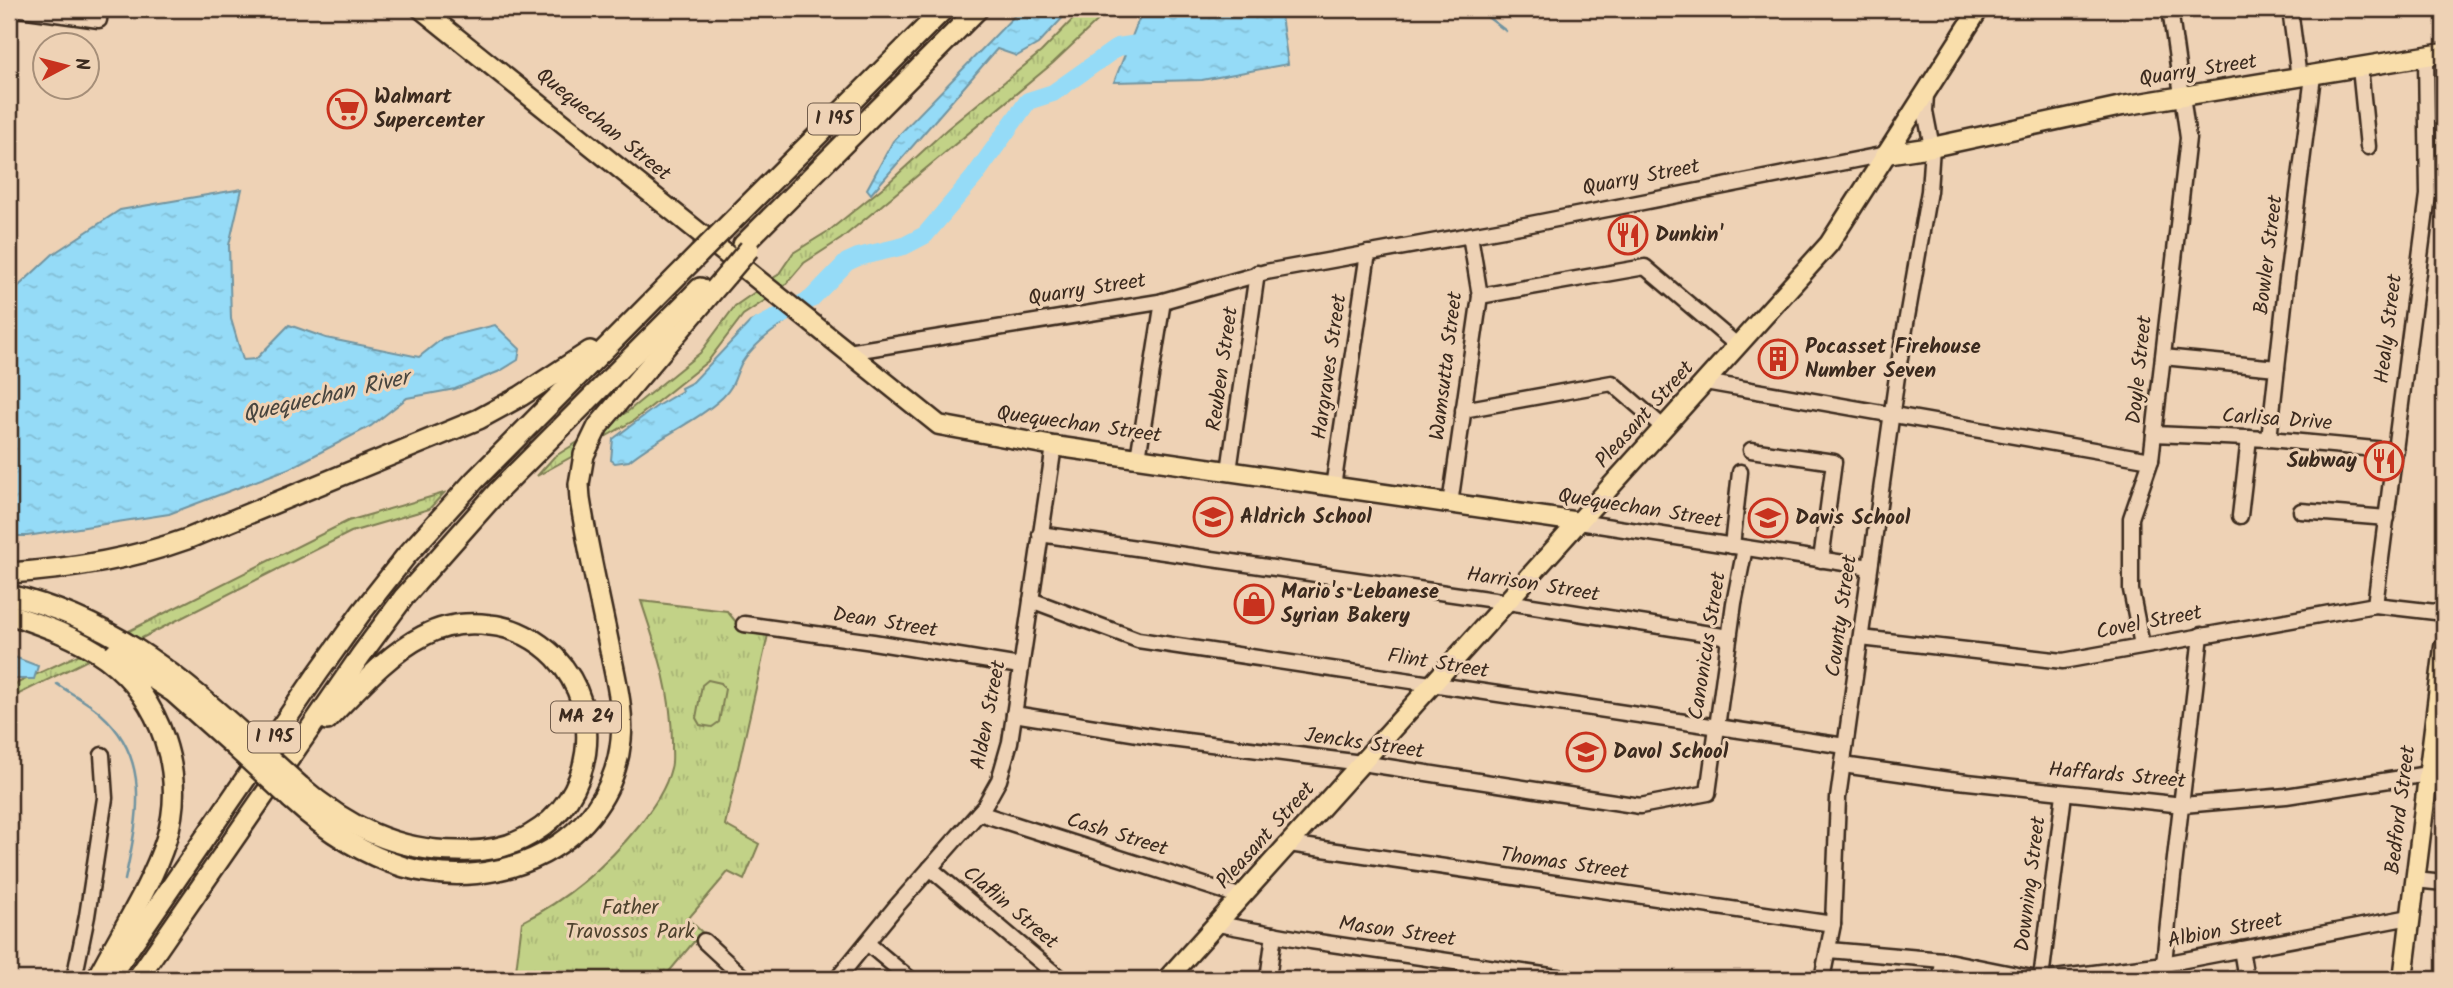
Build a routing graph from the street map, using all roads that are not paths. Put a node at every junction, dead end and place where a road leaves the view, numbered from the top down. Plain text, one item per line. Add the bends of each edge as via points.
1 (20, 9) edge
2 (100, 9) edge
3 (421, 9) edge
4 (944, 9) edge
5 (978, 9) edge
6 (1979, 9) edge
7 (2170, 9) edge
8 (2290, 9) edge
9 (2444, 53) edge
10 (2426, 57) junction
11 (2360, 68) junction
12 (2306, 77) junction
13 (1926, 94) junction
14 (2182, 97) junction
15 (1932, 147) junction
16 (2368, 147) dead end
17 (1885, 154) junction
18 (1470, 234) junction
19 (1368, 253) junction
20 (722, 273) junction
21 (1258, 273) junction
22 (1480, 296) junction
23 (1164, 301) junction
24 (631, 323) junction
25 (1738, 346) junction
26 (848, 352) junction
27 (2163, 357) junction
28 (2277, 368) junction
29 (1705, 382) junction
30 (1463, 410) junction
31 (1892, 414) junction
32 (1664, 428) junction
33 (2154, 434) junction
34 (2249, 438) junction
35 (2269, 439) junction
36 (1054, 446) junction
37 (1751, 450) dead end
38 (2396, 451) junction
39 (1138, 457) junction
40 (2151, 460) junction
41 (1229, 471) junction
42 (1741, 472) dead end
43 (1333, 487) junction
44 (1450, 504) junction
45 (2301, 511) dead end
46 (2240, 516) dead end
47 (2387, 517) junction
48 (1579, 522) junction
49 (1040, 534) junction
50 (1738, 547) junction
51 (1821, 560) junction
52 (1870, 568) junction
53 (9, 573) edge
54 (9, 595) edge
55 (1031, 600) junction
56 (1508, 602) junction
57 (2375, 605) junction
58 (9, 613) edge
59 (2444, 613) edge
60 (744, 624) dead end
61 (2201, 635) junction
62 (1729, 637) junction
63 (1861, 638) junction
64 (2142, 645) junction
65 (2444, 647) edge
66 (109, 648) junction
67 (1020, 666) junction
68 (1433, 686) junction
69 (1014, 714) junction
70 (1716, 726) junction
71 (1845, 746) junction
72 (2438, 753) edge
73 (102, 755) dead end
74 (292, 755) junction
75 (1362, 763) junction
76 (1843, 765) junction
77 (2428, 775) junction
78 (295, 793) junction
79 (1708, 793) joint
80 (2064, 793) junction
81 (2183, 805) junction
82 (979, 813) junction
83 (1289, 844) junction
84 (930, 868) junction
85 (2415, 880) junction
86 (2444, 883) edge
87 (1242, 897) junction
88 (2410, 917) junction
89 (1218, 924) junction
90 (1833, 924) junction
91 (1274, 934) junction
92 (704, 942) dead end
93 (867, 943) junction
94 (2241, 949) junction
95 (1829, 950) junction
96 (1943, 960) junction
97 (2164, 964) junction
98 (74, 979) edge
99 (95, 979) edge
100 (108, 979) edge
101 (137, 979) edge
102 (745, 979) edge
103 (837, 979) edge
104 (910, 979) edge
105 (1061, 979) edge
106 (1167, 979) edge
107 (1268, 979) edge
108 (1571, 979) edge
109 (1822, 979) edge
110 (1941, 979) edge
111 (2039, 979) edge
112 (2047, 979) edge
113 (2246, 979) edge
114 (2403, 979) edge

1 - 2 street via 99,20
3 - 26 main road, Quequechan Street
4 - 24 highway, I 195, bridge
5 - 20 highway, I 195 via 811,176
6 - 13 main road, Pleasant Street
7 - 14 street, Doyle Street
8 - 12 street, Bowler Street
9 - 10 main road, Quarry Street
10 - 11 main road, Quarry Street
10 - 38 street, Healy Street via 2428,195
11 - 12 main road, Quarry Street
11 - 16 street
12 - 14 main road, Quarry Street
12 - 28 street, Bowler Street
13 - 15 street, County Street
13 - 17 main road, Pleasant Street
14 - 15 main road, Quarry Street
14 - 27 street, Doyle Street via 2188,138
15 - 17 main road, Quarry Street
15 - 31 street, County Street via 1929,191
17 - 18 street, Quarry Street
17 - 25 main road, Pleasant Street via 1829,244
18 - 19 street, Quarry Street
18 - 22 street, Wamsutta Street
19 - 21 street, Quarry Street
19 - 43 street, Hargraves Street
20 - 74 highway, I 195 via 498,491 404,597
20 - 78 highway via 595,431 584,455 580,499 622,728 617,764 589,818 561,844 534,859 494,871 454,875 404,867 363,851 326,828
21 - 23 street, Quarry Street
21 - 41 street, Reuben Street
22 - 25 street via 1645,267
22 - 30 street, Wamsutta Street
23 - 26 street, Quarry Street
23 - 39 street
24 - 53 highway via 479,419 161,549 102,564
24 - 100 highway, I 195 via 452,504 361,613
25 - 29 main road, Pleasant Street
26 - 36 main road, Quequechan Street via 942,426
27 - 28 street
27 - 33 street, Doyle Street
28 - 35 street, Bowler Street
29 - 31 street
29 - 32 main road, Pleasant Street
30 - 32 street via 1612,383
30 - 44 street, Wamsutta Street
31 - 40 street
31 - 52 street, County Street
32 - 48 main road, Pleasant Street
33 - 34 street, Carlisa Drive
33 - 40 street, Doyle Street
34 - 35 street, Carlisa Drive
34 - 46 street
35 - 38 street, Carlisa Drive
36 - 39 main road, Quequechan Street
36 - 49 street, Alden Street
37 - 51 street via 1834,462
38 - 47 street, Healy Street
39 - 41 main road, Quequechan Street
40 - 64 street, Doyle Street via 2131,518 2131,590
41 - 43 main road, Quequechan Street
42 - 50 street, Canonicus Street
43 - 44 main road, Quequechan Street
44 - 48 main road, Quequechan Street
45 - 47 street
47 - 57 street, Healy Street
48 - 50 street, Quequechan Street
48 - 56 main road, Pleasant Street
49 - 55 street, Alden Street
49 - 56 street, Harrison Street
50 - 51 street, Quequechan Street
50 - 62 street, Canonicus Street
51 - 52 street, Quequechan Street
52 - 63 street, County Street
54 - 66 highway, MA 24 via 54,608
55 - 67 street, Alden Street
55 - 68 street, Flint Street via 1138,640
56 - 62 street, Harrison Street
56 - 68 main road, Pleasant Street
57 - 59 street, Covel Street
57 - 61 street, Covel Street
58 - 66 highway, MA 24
60 - 67 street, Dean Street
61 - 64 street, Covel Street
61 - 81 street
62 - 70 street, Canonicus Street
63 - 64 street, Covel Street via 2063,662
63 - 71 street, County Street
65 - 72 main road, Bedford Street
66 - 78 highway, MA 24, bridge via 184,681
66 - 99 highway, MA 24 via 156,718 170,759 173,788 169,829 158,860
67 - 69 street, Alden Street
68 - 70 street, Flint Street
68 - 75 main road, Pleasant Street
69 - 75 street, Jencks Street
69 - 82 street, Alden Street via 1002,774
70 - 71 street, Flint Street
70 - 79 street, Canonicus Street
71 - 76 street, County Street
72 - 77 main road, Bedford Street
73 - 98 street via 105,798
74 - 78 highway, MA 24 via 399,651 424,635 457,625 496,625 534,640 568,673 583,704 587,726 587,747 576,786 564,806 547,824 505,846 469,852 394,842
74 - 101 highway, I 195
75 - 79 street, Jencks Street via 1640,806
75 - 83 main road, Pleasant Street
76 - 80 street, Haffards Street
76 - 90 street, County Street via 1836,811
77 - 81 street, Haffards Street via 2286,796
77 - 85 main road, Bedford Street
80 - 81 street, Haffards Street
80 - 111 street, Downing Street
81 - 97 street
82 - 84 street, Alden Street
82 - 87 street, Cash Street
83 - 87 main road, Pleasant Street
83 - 90 street, Thomas Street
84 - 93 street, Alden Street
84 - 105 street, Claflin Street
85 - 86 street
85 - 88 main road, Bedford Street
87 - 89 main road, Pleasant Street
88 - 94 street, Albion Street
88 - 114 main road, Bedford Street
89 - 91 street, Mason Street
89 - 106 main road, Pleasant Street
90 - 95 street, County Street
91 - 107 street
91 - 108 street, Mason Street
92 - 102 street
93 - 103 street, Alden Street
93 - 104 street
94 - 97 street, Albion Street
94 - 113 street
95 - 96 street
95 - 109 street, County Street
96 - 110 street
96 - 111 street
97 - 112 street, Albion Street

